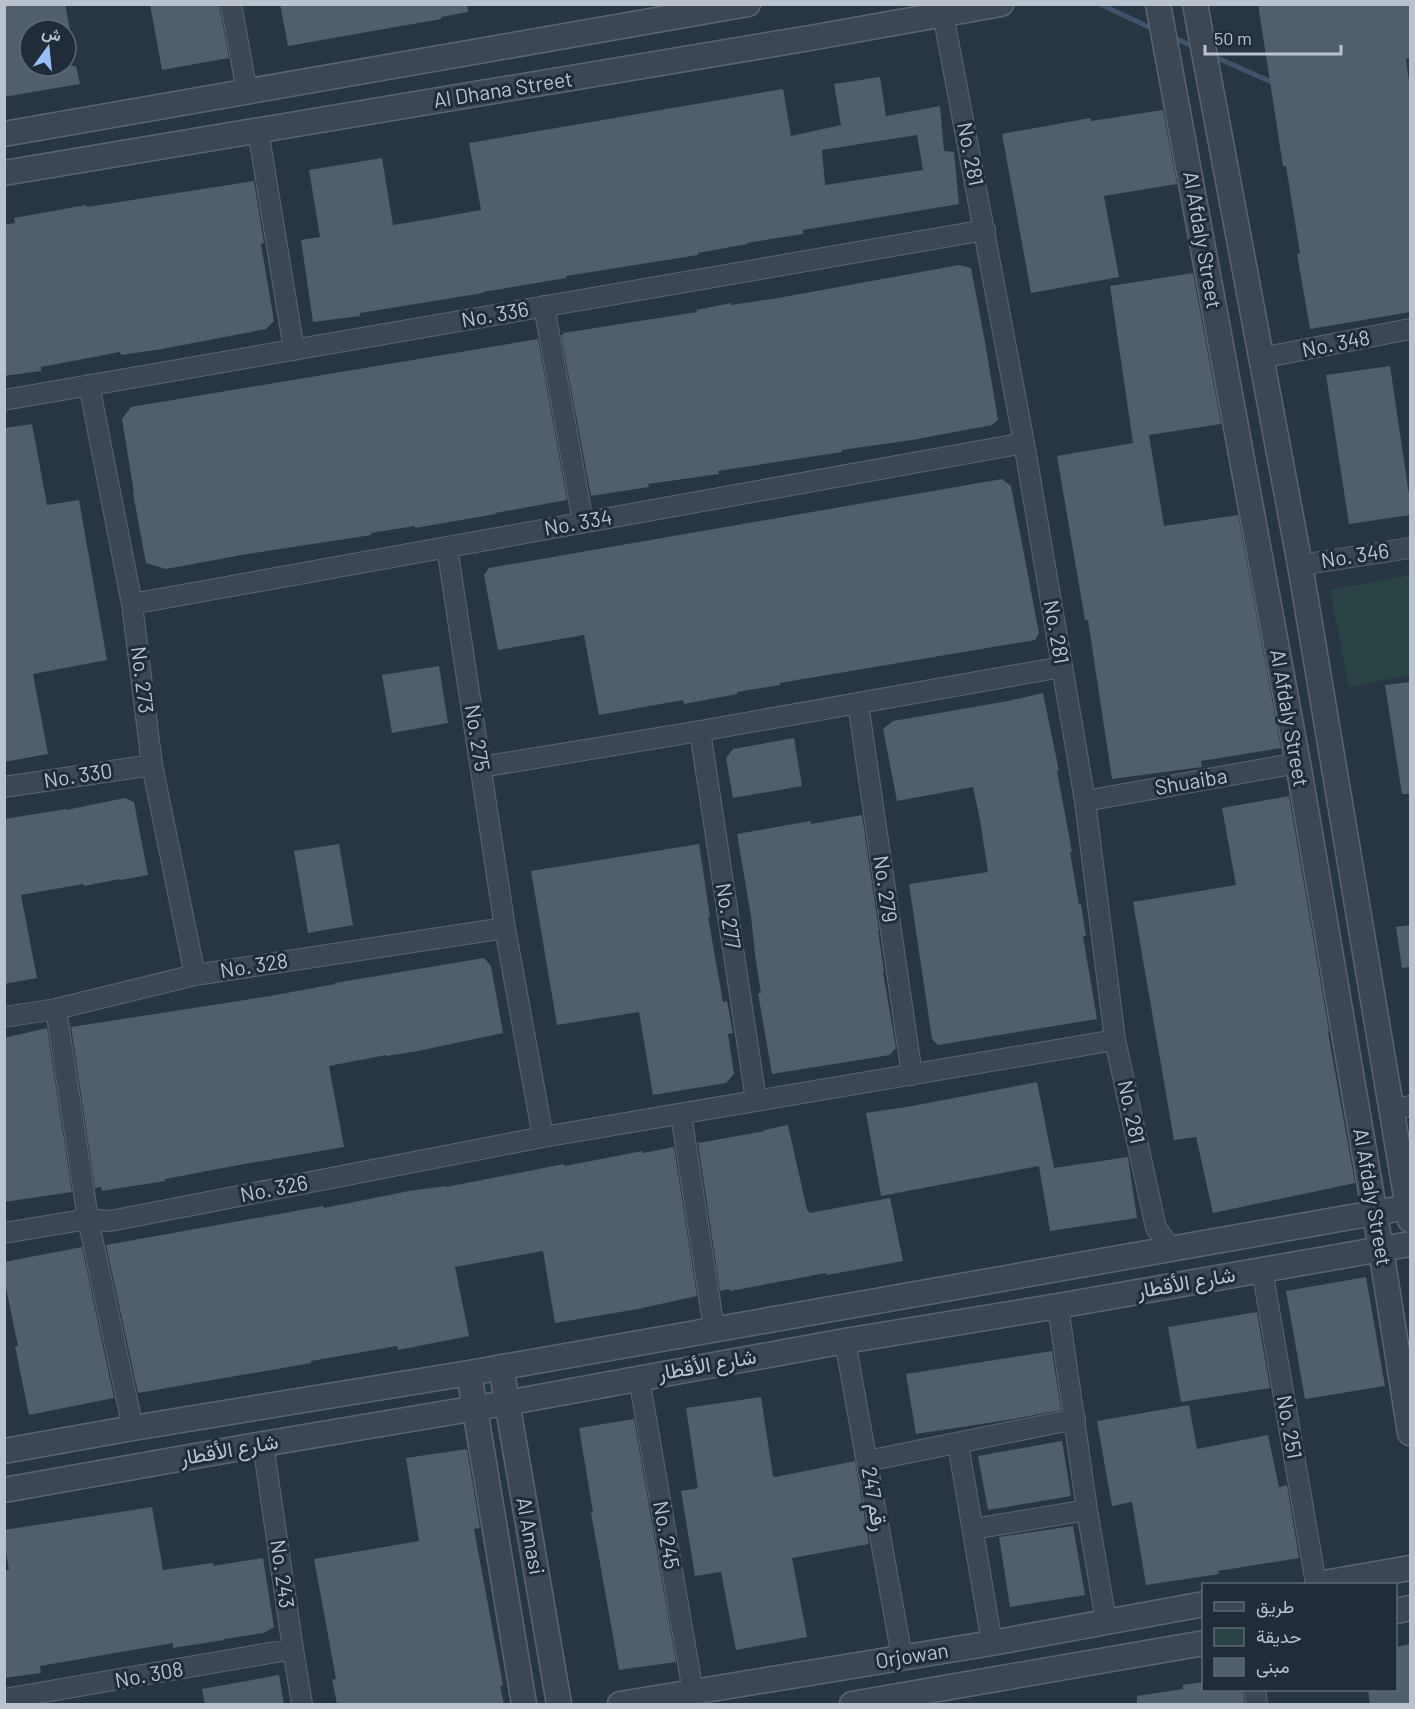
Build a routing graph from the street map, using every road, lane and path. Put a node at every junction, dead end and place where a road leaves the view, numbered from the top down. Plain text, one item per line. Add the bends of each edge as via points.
1 (231, 4) edge
2 (748, 4) edge
3 (1001, 4) edge
4 (1158, 4) edge
5 (1195, 4) edge
6 (943, 14) junction
7 (247, 92) junction
8 (258, 130) junction
9 (4, 134) edge
10 (4, 173) edge
11 (985, 230) junction
12 (544, 306) junction
13 (1410, 329) edge
14 (294, 350) junction
15 (1261, 358) junction
16 (89, 386) junction
17 (4, 400) edge
18 (1024, 443) junction
19 (583, 522) junction
20 (447, 548) junction
21 (1410, 548) edge
22 (1300, 565) junction
23 (132, 604) junction
24 (1062, 668) junction
25 (858, 704) junction
26 (700, 731) junction
27 (1298, 763) junction
28 (152, 765) junction
29 (482, 767) junction
30 (4, 787) edge
31 (1085, 801) junction
32 (505, 928) junction
33 (195, 975) junction
34 (56, 1009) junction
35 (4, 1017) edge
36 (1114, 1040) junction
37 (912, 1075) junction
38 (756, 1100) junction
39 (1402, 1108) edge
40 (681, 1114) junction
41 (543, 1137) junction
42 (1374, 1212) junction
43 (1409, 1213) edge
44 (88, 1219) junction
45 (4, 1233) edge
46 (1410, 1244) edge
47 (1170, 1248) junction
48 (1381, 1250) junction
49 (1262, 1269) junction
50 (1058, 1306) junction
51 (714, 1329) junction
52 (845, 1341) junction
53 (501, 1367) junction
54 (470, 1372) junction
55 (639, 1378) junction
56 (506, 1403) junction
57 (476, 1407) junction
58 (1075, 1419) junction
59 (133, 1428) junction
60 (1410, 1433) edge
61 (263, 1443) junction
62 (958, 1444) junction
63 (4, 1451) edge
64 (867, 1461) junction
65 (4, 1490) edge
66 (1087, 1510) junction
67 (973, 1529) junction
68 (1410, 1568) edge
69 (1317, 1583) edge
70 (1323, 1583) edge
71 (1202, 1604) edge
72 (1106, 1621) junction
73 (992, 1642) junction
74 (1202, 1644) edge
75 (292, 1649) junction
76 (902, 1657) junction
77 (693, 1692) junction
78 (85, 1695) edge
79 (4, 1699) edge
80 (302, 1704) edge
81 (524, 1704) edge
82 (559, 1704) edge
83 (620, 1704) edge
84 (852, 1704) edge

1 - 7 street
2 - 7 street, Al Dhana Street
3 - 6 street, Al Dhana Street
4 - 27 street, Al Afdaly Street
5 - 15 street, Al Afdaly Street
6 - 8 street, Al Dhana Street
6 - 11 street, No. 281
7 - 9 street, Al Dhana Street
8 - 10 street, Al Dhana Street
8 - 14 street
11 - 12 street, No. 336
11 - 18 street, No. 281
12 - 14 street, No. 336
12 - 19 street
13 - 15 street, No. 348
14 - 16 street, No. 336
15 - 22 street, Al Afdaly Street
16 - 17 street, No. 336
16 - 23 street, No. 273
18 - 19 street, No. 334
18 - 24 street, No. 281
19 - 20 street, No. 334
20 - 23 street, No. 334
20 - 29 street, No. 275
21 - 22 street, No. 346
22 - 39 street, Al Afdaly Street
23 - 28 street, No. 273
24 - 25 street
24 - 31 street, No. 281
25 - 26 street
25 - 37 street, No. 279
26 - 29 street
26 - 38 street, No. 277
27 - 31 street, Shuaiba
27 - 42 street, Al Afdaly Street
28 - 30 street, No. 330
28 - 33 street, No. 273
29 - 32 street, No. 275
31 - 36 street, No. 281
32 - 33 street, No. 328
32 - 41 street, No. 275
33 - 34 street, No. 328
34 - 35 street, No. 328
34 - 44 street
36 - 37 street, No. 326
36 - 47 street, No. 281 via 1156,1228
37 - 38 street, No. 326
38 - 40 street, No. 326
39 - 43 street, Al Afdaly Street
40 - 41 street, No. 326
40 - 51 street
41 - 44 street, No. 326 via 110,1221
42 - 43 street, شارع الأقطار
42 - 47 street, شارع الأقطار
42 - 48 street, Al Afdaly Street
44 - 45 street, No. 326
44 - 59 street
46 - 48 street, شارع الأقطار
47 - 51 street, شارع الأقطار
48 - 49 street, شارع الأقطار
48 - 60 street, Al Afdaly Street
49 - 50 street, شارع الأقطار
49 - 69 street, No. 251
50 - 52 street, شارع الأقطار
50 - 58 street
51 - 53 street, شارع الأقطار
52 - 55 street, شارع الأقطار
52 - 64 street, رقم 247
53 - 54 street, شارع الأقطار
53 - 56 street, Al Amasi
54 - 57 street, Al Amasi
54 - 59 street, شارع الأقطار
55 - 56 street, شارع الأقطار
55 - 77 street, No. 245
56 - 57 street, شارع الأقطار
56 - 82 street, Al Amasi
57 - 61 street, شارع الأقطار
57 - 81 street, Al Amasi
58 - 62 street
58 - 66 street
59 - 63 street, شارع الأقطار
61 - 65 street, شارع الأقطار
61 - 75 street, No. 243
62 - 64 street
62 - 67 street
64 - 76 street, رقم 247
66 - 67 street
66 - 72 street
67 - 73 street
68 - 70 street
71 - 72 street, Orjowan
72 - 73 street, Orjowan
73 - 76 street, Orjowan
74 - 84 street, Orjowan
75 - 78 street, No. 308
75 - 80 street, No. 243
76 - 77 street, Orjowan
77 - 83 street, Orjowan
78 - 79 street, No. 308

